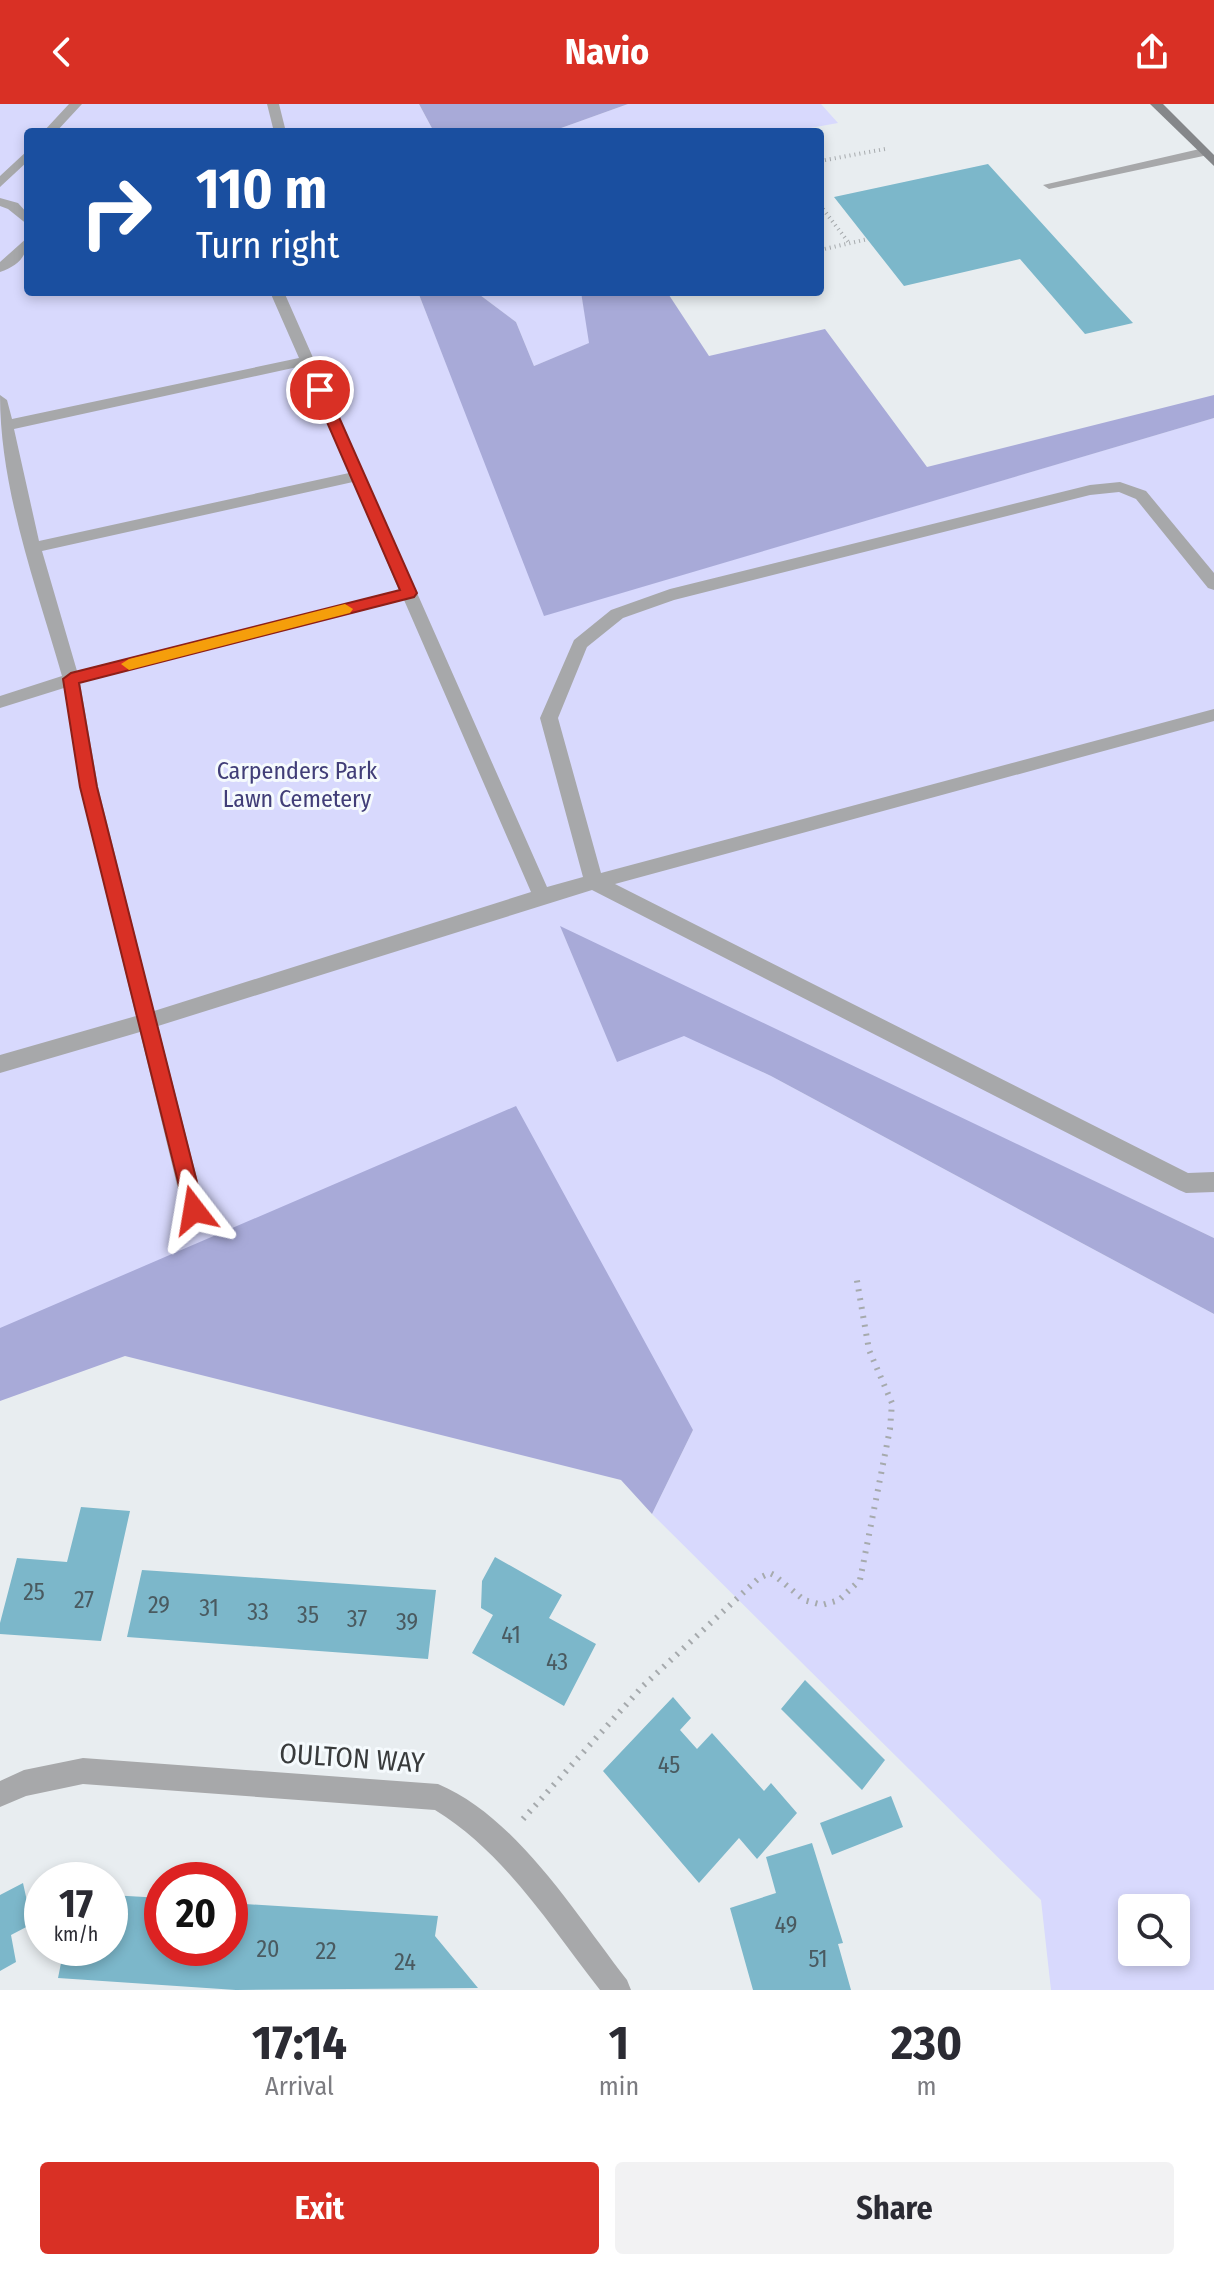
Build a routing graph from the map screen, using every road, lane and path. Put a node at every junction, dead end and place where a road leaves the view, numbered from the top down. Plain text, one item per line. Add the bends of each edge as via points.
1 (76, 104) edge
2 (273, 104) edge
3 (1156, 104) edge
4 (53, 128) edge
5 (279, 128) edge
6 (885, 149) dead end
7 (1209, 157) edge
8 (24, 158) edge
9 (824, 160) edge
10 (0, 183) edge
11 (1049, 185) dead end
12 (0, 202) edge
13 (824, 210) edge
14 (24, 217) edge
15 (868, 239) dead end
16 (849, 243) junction
17 (824, 249) edge
18 (21, 258) edge
19 (0, 268) edge
20 (279, 296) edge
21 (307, 361) junction
22 (0, 400) edge
23 (8, 425) junction
24 (358, 476) junction
25 (33, 548) junction
26 (1214, 584) edge
27 (409, 593) junction
28 (71, 679) junction
29 (0, 702) edge
30 (1214, 715) edge
31 (594, 882) junction
32 (542, 896) junction
33 (148, 1021) junction
34 (0, 1064) edge
35 (1214, 1182) edge
36 (194, 1210) dead end
37 (856, 1275) dead end
38 (0, 1794) edge
39 (501, 1844) junction
40 (617, 1990) edge

1 - 4 street
2 - 5 street
3 - 7 main road
6 - 9 path
7 - 11 street
8 - 10 street
12 - 14 street
13 - 16 path
15 - 16 path
16 - 17 path
18 - 19 street
20 - 21 street
21 - 23 street
21 - 24 street
22 - 23 street
23 - 25 street
24 - 25 street
24 - 27 street
25 - 28 street
26 - 31 street via 1141,495 1120,487 1090,490 670,595 617,614 580,644 549,718
27 - 28 street
27 - 32 street
28 - 29 street
28 - 33 street via 89,787
30 - 31 street
31 - 32 street
31 - 35 street via 1186,1183
32 - 33 street
33 - 34 street
33 - 36 street
37 - 39 path via 869,1350 892,1403 860,1580 850,1595 822,1605 797,1596 779,1576 759,1578 643,1686
38 - 39 street, OULTON WAY via 24,1783 83,1771 438,1797 462,1809
39 - 40 street, OULTON WAY

